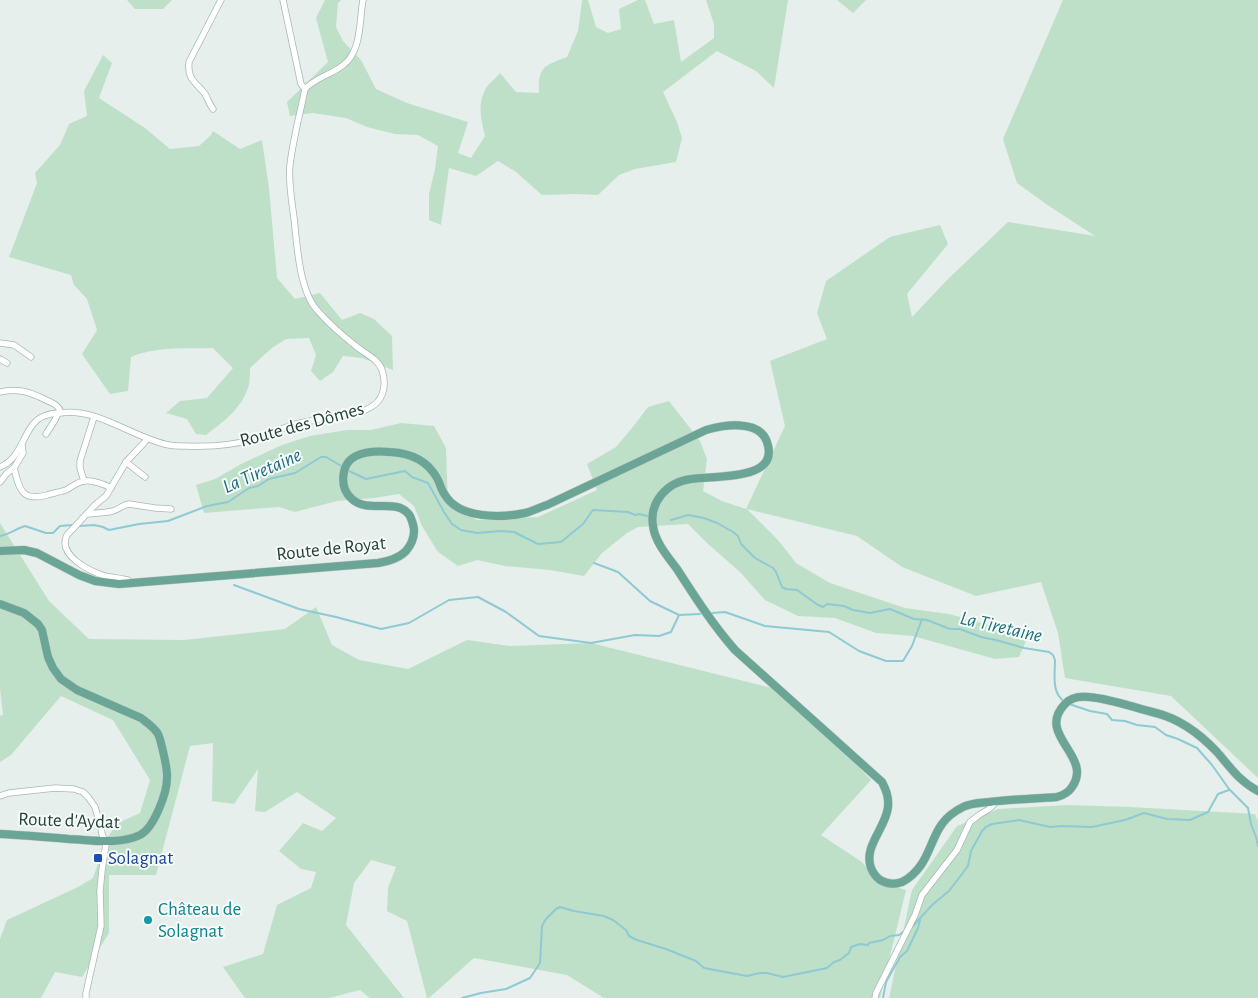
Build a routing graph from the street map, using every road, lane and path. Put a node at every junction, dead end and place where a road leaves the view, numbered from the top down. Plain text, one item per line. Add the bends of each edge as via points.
1 (221, 0) edge
2 (283, 0) edge
3 (362, 0) edge
4 (305, 89) junction
5 (212, 109) dead end
6 (0, 342) edge
7 (31, 357) dead end
8 (0, 359) edge
9 (7, 363) dead end
10 (0, 392) edge
11 (59, 413) junction
12 (94, 417) junction
13 (46, 434) dead end
14 (147, 439) junction
15 (22, 445) junction
16 (126, 462) junction
17 (0, 467) edge
18 (14, 468) junction
19 (145, 477) dead end
20 (84, 481) junction
21 (0, 482) edge
22 (111, 488) junction
23 (172, 509) dead end
24 (87, 514) junction
25 (0, 551) edge
26 (129, 584) junction
27 (0, 604) edge
28 (1258, 791) edge
29 (0, 796) edge
30 (997, 801) junction
31 (0, 834) edge
32 (106, 841) junction
33 (86, 998) edge
34 (875, 998) edge

1 - 5 street via 189,62 188,70
2 - 4 street via 301,84
3 - 4 street via 358,43 352,55 343,66 310,83
4 - 14 street, Route des Dômes via 290,166 304,286 315,308 329,324 381,368 384,389 381,399 357,413 299,423 252,440 225,445 170,446
6 - 7 street
8 - 9 street
10 - 11 street via 31,392 56,405
11 - 12 street, Route des Dômes via 76,412
11 - 13 street
11 - 15 street, Route des Dômes via 39,419
12 - 14 street, Route des Dômes
12 - 20 street via 80,461
14 - 16 street
15 - 17 street, Route des Dômes via 14,457
15 - 18 street via 23,453
16 - 19 street
16 - 22 street
18 - 20 street via 22,492 37,498
18 - 21 street
20 - 22 street
22 - 24 street
23 - 24 street via 125,504 117,510
24 - 26 street via 64,540 67,552 82,566 106,576 128,580
25 - 26 main road, Route de Royat via 37,553 95,581
26 - 30 main road, Route de Royat via 390,561 411,544 414,536 411,518 400,507 361,504 351,498 345,488 343,474 348,463 356,456 371,452 410,454 426,464 437,477 445,496 456,506 468,512 506,516 527,513 712,428 743,425 758,430 764,436 769,450 764,464 747,474 690,479 668,488 654,505 653,527 663,550 717,630 735,650 882,782 887,792 888,810 870,853 870,863 877,878 885,883 904,881 921,865 937,832 953,813 973,804
27 - 32 main road, Route d'Aydat via 24,613 38,624 48,657 61,679 77,690 141,718 158,734 168,775 167,787 154,818 142,834
28 - 30 main road via 1239,778 1202,737 1188,727 1164,715 1102,699 1080,697 1064,705 1057,720 1060,739 1077,765 1075,783 1070,790 1057,797
29 - 32 street via 55,788 82,792 95,807
30 - 34 street via 970,822 957,850 922,895
31 - 32 main road, Route d'Aydat
32 - 33 street via 100,891 101,926

